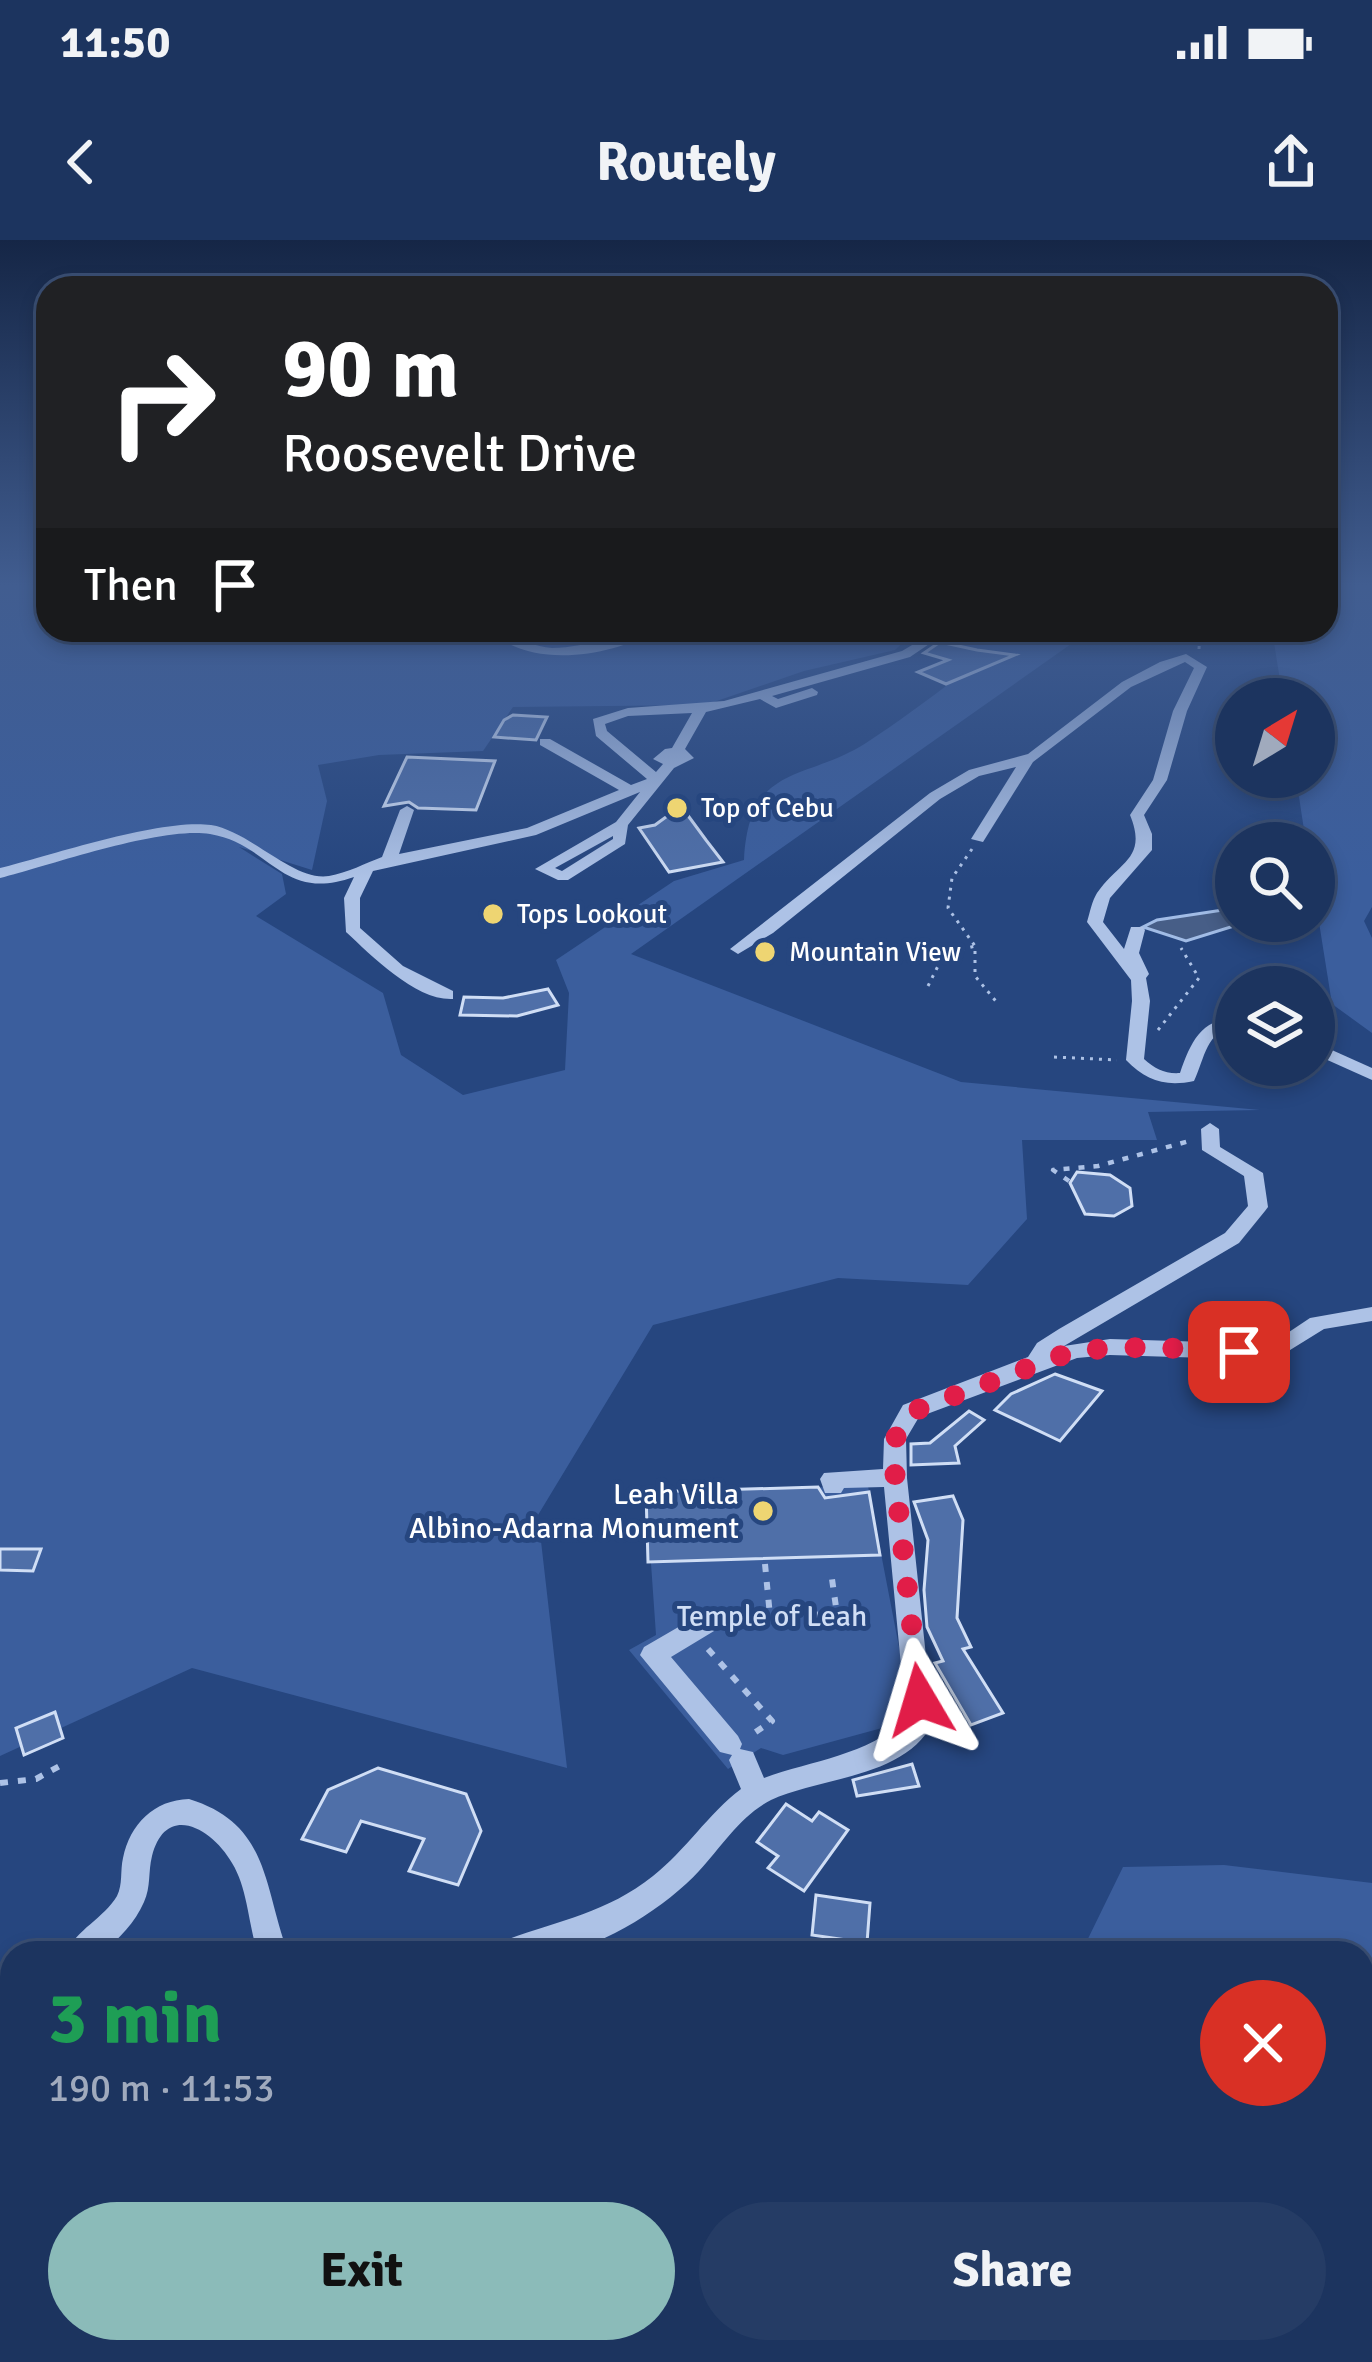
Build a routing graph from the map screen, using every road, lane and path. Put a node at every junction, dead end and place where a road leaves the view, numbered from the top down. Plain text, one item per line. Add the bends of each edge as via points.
1 (808, 681) edge
2 (1128, 681) edge
3 (1194, 681) edge
4 (812, 692) dead end
5 (761, 694) junction
6 (699, 712) junction
7 (545, 742) dead end
8 (1027, 761) junction
9 (657, 780) junction
10 (629, 790) junction
11 (407, 810) dead end
12 (621, 824) junction
13 (978, 839) joint
14 (388, 860) junction
15 (366, 869) junction
16 (0, 873) edge
17 (1137, 930) dead end
18 (975, 946) junction
19 (1181, 948) dead end
20 (739, 949) dead end
21 (1139, 980) junction
22 (928, 986) dead end
23 (447, 995) dead end
24 (999, 1005) dead end
25 (1215, 1024) edge
26 (1134, 1037) junction
27 (1054, 1057) dead end
28 (1335, 1057) edge
29 (1135, 1060) junction
30 (1372, 1075) edge
31 (1210, 1134) joint
32 (1069, 1181) dead end
33 (1372, 1314) edge
34 (1035, 1363) junction
35 (895, 1478) junction
36 (833, 1487) dead end
37 (765, 1564) dead end
38 (831, 1572) dead end
39 (770, 1616) junction
40 (703, 1624) junction
41 (741, 1746) junction
42 (65, 1763) dead end
43 (0, 1783) edge
44 (757, 1794) junction
45 (92, 1941) edge
46 (269, 1941) edge
47 (556, 1941) edge

1 - 5 street
2 - 8 street
3 - 21 street via 1160,780 1137,815 1144,850 1102,897 1095,922
4 - 5 street via 776,704
5 - 6 street
6 - 9 street
6 - 9 street via 636,711 598,722
7 - 10 street
8 - 13 street
8 - 20 street via 968,775
9 - 10 street
9 - 12 street
10 - 14 street via 531,832
11 - 14 street
12 - 12 street via 602,834 543,869 563,877 620,841
13 - 18 path via 952,878 948,908
14 - 15 street
15 - 16 street via 304,879 208,829 165,831
15 - 23 street via 352,898 352,929 397,970
17 - 21 street via 1131,953
18 - 22 path via 944,954
18 - 24 path via 975,976
19 - 26 path via 1199,978 1150,1040
21 - 26 street
25 - 29 street via 1188,1077 1151,1075
26 - 29 street
27 - 29 path
28 - 30 street
31 - 32 path via 1098,1166 1053,1170
31 - 34 street via 1211,1150 1252,1173 1258,1208 1249,1223 1045,1348
33 - 34 street via 1318,1324 1282,1347 1110,1347
34 - 35 street via 911,1412 895,1439
35 - 36 street via 832,1479
35 - 44 street via 920,1722 886,1749
37 - 39 path
38 - 39 path via 837,1614
39 - 40 path
40 - 41 path via 772,1721
40 - 41 street via 653,1655
41 - 44 street
42 - 43 path via 36,1779
44 - 47 street via 636,1908
45 - 46 street via 133,1896 147,1834 179,1810 204,1814 246,1858

